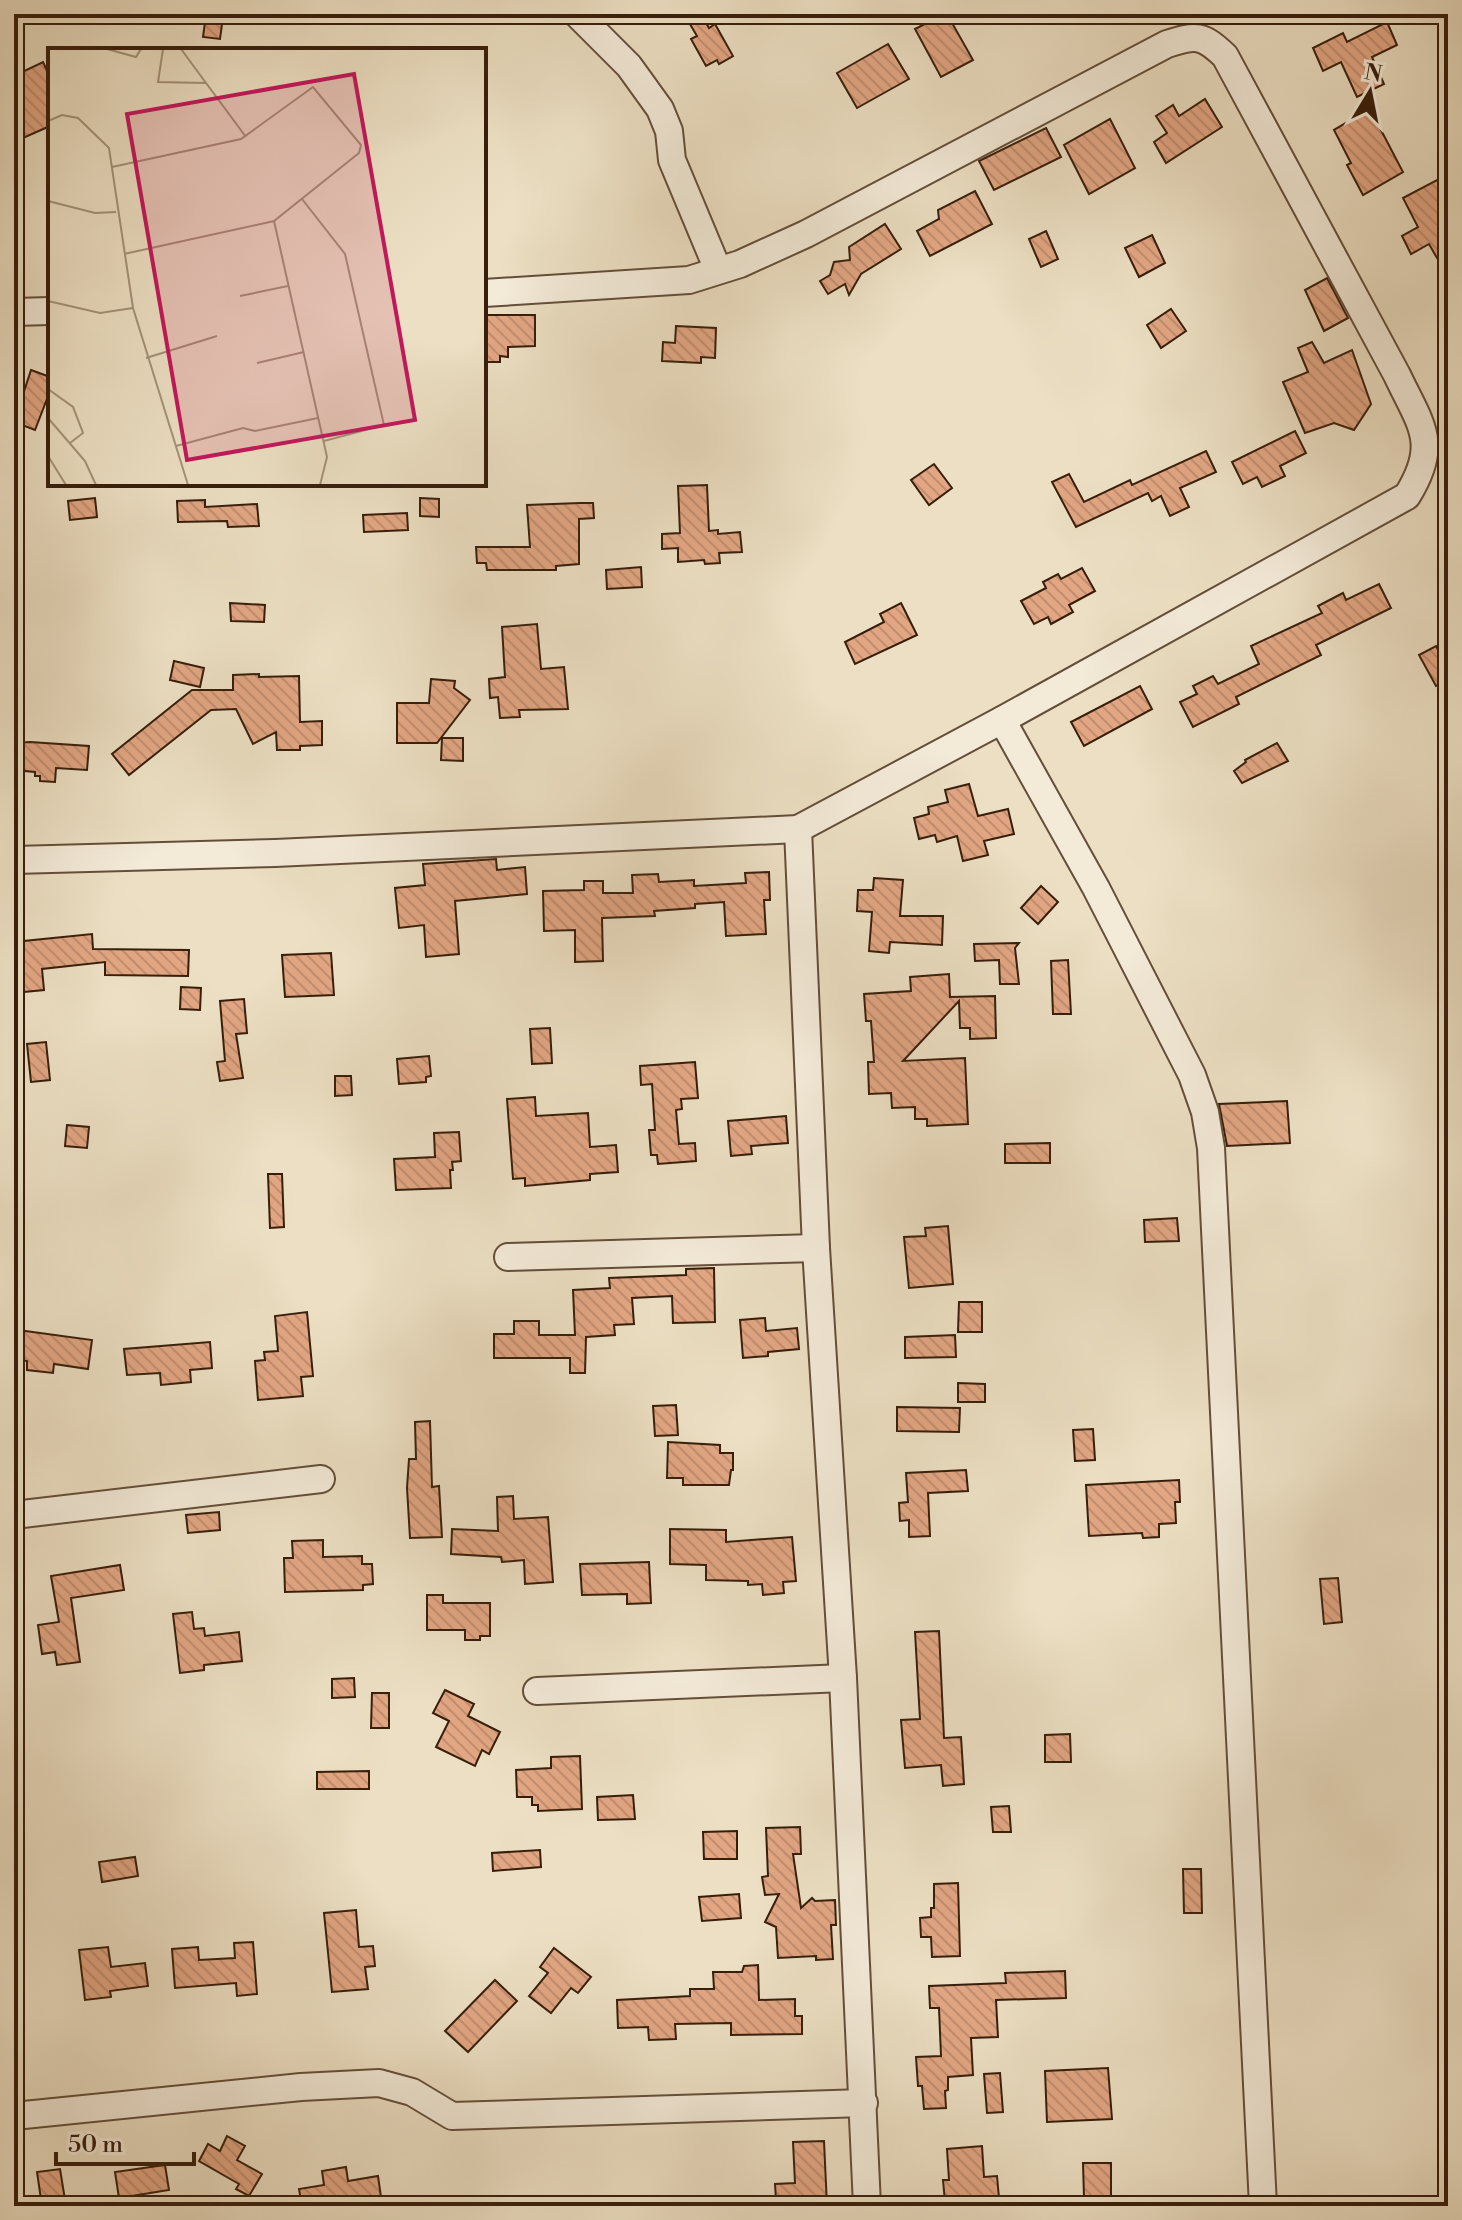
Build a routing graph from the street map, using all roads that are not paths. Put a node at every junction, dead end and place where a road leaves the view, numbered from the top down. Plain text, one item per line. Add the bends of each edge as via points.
1 (577, 14) edge
2 (718, 270) junction
3 (486, 293) edge
4 (48, 311) edge
5 (14, 312) edge
6 (1002, 720) junction
7 (798, 829) junction
8 (14, 860) edge
9 (816, 1248) junction
10 (508, 1257) dead end
11 (321, 1479) dead end
12 (14, 1515) edge
13 (843, 1678) junction
14 (537, 1691) dead end
15 (864, 2103) junction
16 (14, 2116) edge
17 (867, 2206) edge
18 (1263, 2206) edge

1 - 2 street via 629,66 660,109 672,160
2 - 3 street via 689,280
2 - 6 street via 806,234 1167,44 1190,37 1207,39 1225,56 1397,375 1422,428 1422,471 1407,496
4 - 5 street
6 - 7 street
6 - 18 street via 1157,1005 1205,1112 1211,1148
7 - 8 street
7 - 9 street
9 - 10 street
9 - 13 street
11 - 12 street
13 - 14 street
13 - 15 street
15 - 16 street via 452,2116 412,2092 379,2083
15 - 17 street

